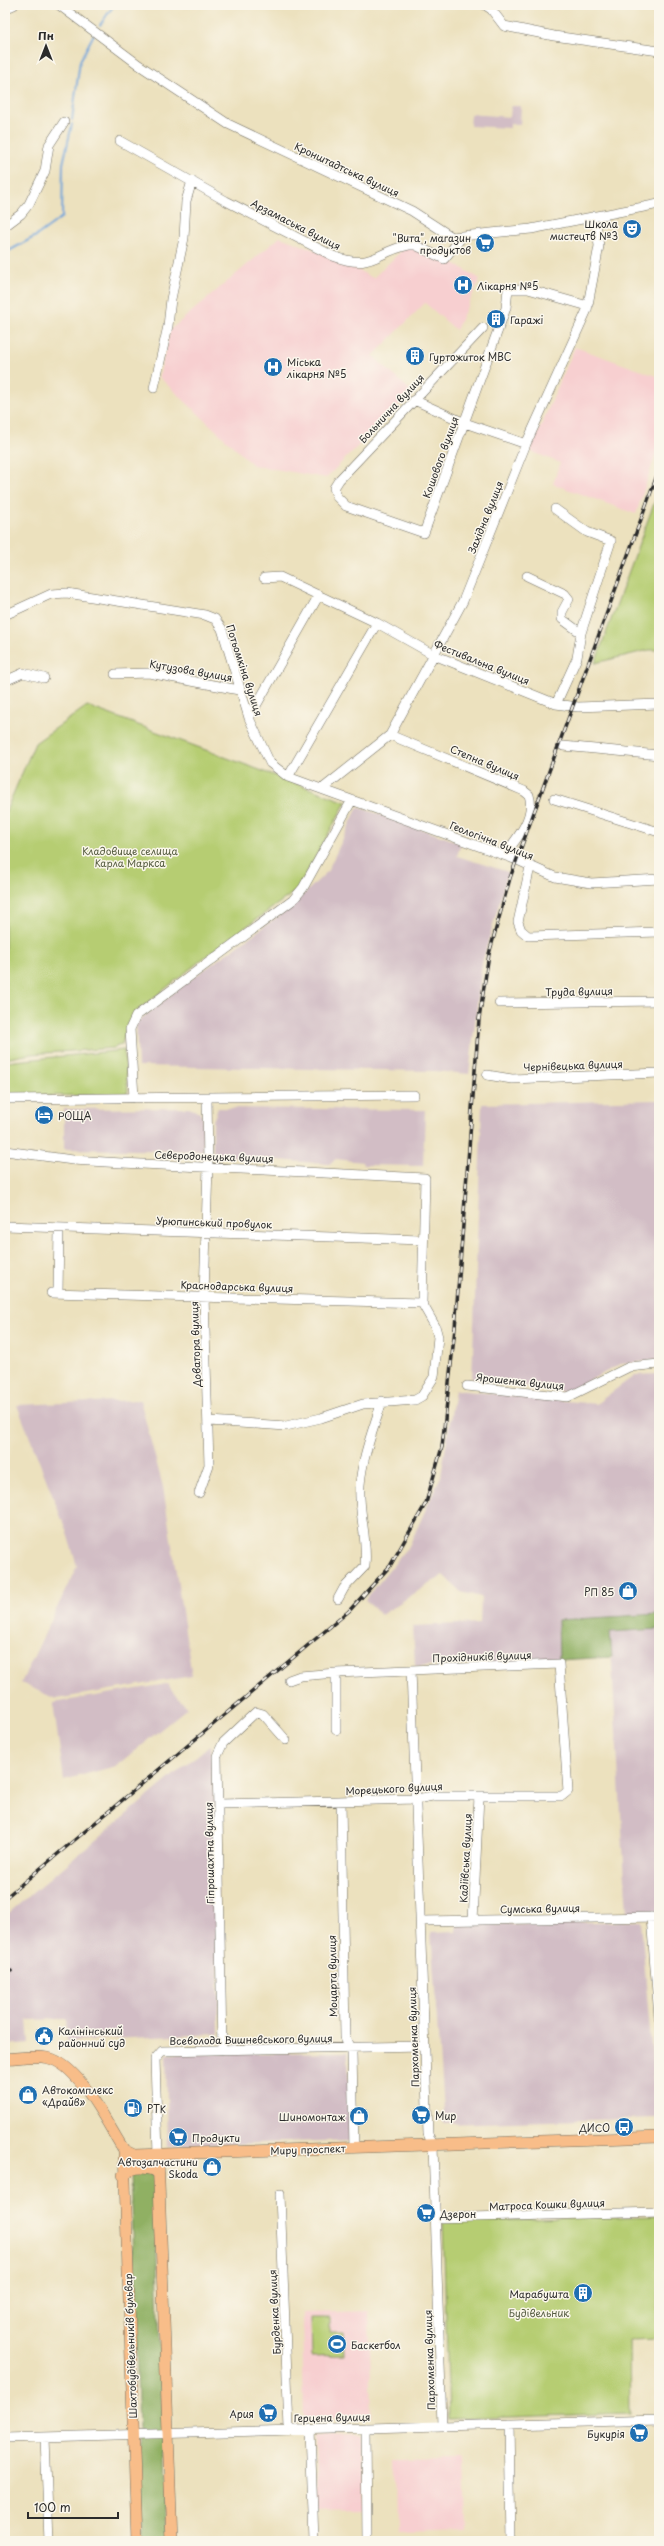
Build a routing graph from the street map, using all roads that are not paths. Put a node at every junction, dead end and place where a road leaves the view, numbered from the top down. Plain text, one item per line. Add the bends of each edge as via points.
1 (14, 5) edge
2 (59, 5) edge
3 (489, 6) edge
4 (5, 9) edge
5 (659, 51) edge
6 (64, 122) dead end
7 (120, 141) dead end
8 (192, 181) junction
9 (659, 204) edge
10 (595, 216) junction
11 (5, 226) edge
12 (462, 237) junction
13 (588, 306) junction
14 (484, 328) dead end
15 (154, 388) dead end
16 (414, 400) junction
17 (465, 423) junction
18 (526, 444) junction
19 (334, 488) joint
20 (555, 509) dead end
21 (527, 576) dead end
22 (264, 578) dead end
23 (319, 595) junction
24 (5, 615) edge
25 (377, 623) junction
26 (581, 633) junction
27 (434, 656) junction
28 (115, 674) dead end
29 (44, 678) dead end
30 (5, 681) edge
31 (239, 690) junction
32 (556, 704) junction
33 (659, 704) edge
34 (249, 718) junction
35 (390, 735) junction
36 (563, 746) dead end
37 (659, 755) edge
38 (288, 777) junction
39 (322, 789) junction
40 (554, 799) dead end
41 (352, 800) junction
42 (659, 832) edge
43 (504, 855) junction
44 (530, 867) junction
45 (659, 879) edge
46 (659, 932) edge
47 (659, 1001) edge
48 (499, 1004) dead end
49 (659, 1073) edge
50 (487, 1075) dead end
51 (414, 1095) dead end
52 (134, 1098) junction
53 (207, 1098) junction
54 (5, 1099) edge
55 (5, 1151) edge
56 (208, 1166) junction
57 (5, 1226) edge
58 (59, 1229) junction
59 (206, 1232) junction
60 (422, 1240) junction
61 (204, 1296) junction
62 (422, 1303) junction
63 (659, 1364) edge
64 (468, 1386) dead end
65 (382, 1401) junction
66 (209, 1421) junction
67 (199, 1493) dead end
68 (338, 1599) dead end
69 (411, 1670) junction
70 (336, 1673) junction
71 (289, 1680) dead end
72 (336, 1730) dead end
73 (286, 1740) dead end
74 (568, 1791) joint
75 (479, 1796) junction
76 (416, 1799) junction
77 (341, 1801) junction
78 (219, 1804) junction
79 (655, 1917) edge
80 (473, 1920) junction
81 (420, 1921) junction
82 (658, 1997) edge
83 (659, 2017) edge
84 (424, 2046) junction
85 (348, 2048) junction
86 (222, 2050) junction
87 (5, 2059) edge
88 (659, 2137) edge
89 (433, 2145) junction
90 (354, 2148) junction
91 (124, 2150) junction
92 (158, 2155) junction
93 (159, 2174) junction
94 (124, 2175) junction
95 (280, 2194) dead end
96 (659, 2212) edge
97 (436, 2218) junction
98 (659, 2420) edge
99 (509, 2424) junction
100 (442, 2426) junction
101 (366, 2428) junction
102 (289, 2429) junction
103 (310, 2429) junction
104 (168, 2433) junction
105 (133, 2435) junction
106 (5, 2438) edge
107 (45, 2438) junction
108 (49, 2541) edge
109 (137, 2541) edge
110 (172, 2541) edge
111 (314, 2541) edge
112 (367, 2541) edge
113 (511, 2541) edge

1 - 4 street
2 - 12 street, Кронштадтська вулиця via 139,65 228,124 412,211 452,237
3 - 5 street via 504,26
6 - 11 street via 48,145 45,171 29,204
7 - 8 street, Арзамаська вулиця
8 - 12 street, Арзамаська вулиця via 333,256 350,262 367,263 409,245 415,245 444,259
8 - 15 street via 186,201 184,238 168,326
9 - 10 street, Кронштадтська вулиця
10 - 12 street, Кронштадтська вулиця via 531,229
10 - 13 street, Західна вулиця via 599,246
13 - 17 street, Кошового вулиця via 528,289 508,289 506,308
13 - 18 street, Західна вулиця
14 - 16 street, Больнична вулиця
16 - 17 street
16 - 19 street, Больнична вулиця
17 - 18 street
17 - 19 street, Кошового вулиця via 424,533 346,506 336,497
18 - 27 street, Західна вулиця via 463,601
20 - 26 street via 587,532 611,541
21 - 26 street via 565,594 569,599 562,612 562,619
22 - 23 street, Фестивальна вулиця via 280,577
23 - 25 street, Фестивальна вулиця
23 - 34 street
24 - 31 street, Потьомкіна вулиця via 51,594 67,593 205,615 215,619 222,629
25 - 27 street, Фестивальна вулиця
25 - 38 street
26 - 32 street via 577,658
27 - 32 street, Фестивальна вулиця
27 - 35 street, Західна вулиця
28 - 31 street, Кутузова вулиця via 149,673
29 - 30 street via 23,673
31 - 34 street, Потьомкіна вулиця
32 - 33 street, Фестивальна вулиця via 578,707
34 - 38 street, Потьомкіна вулиця via 270,763
35 - 39 street, Західна вулиця
35 - 43 street, Степна вулиця via 529,795 530,807 525,824
36 - 37 street
38 - 39 street, Потьомкіна вулиця
39 - 41 street, Геологічна вулиця
40 - 42 street
41 - 43 street, Геологічна вулиця
41 - 52 street via 303,888 293,900 136,1016 130,1029
43 - 44 street, Геологічна вулиця
44 - 45 street, Геологічна вулиця via 572,881 591,883
44 - 46 street via 518,922 521,930 528,936
47 - 48 street, Труда вулиця
49 - 50 street, Чернівецька вулиця via 512,1079
51 - 53 street
52 - 53 street
52 - 54 street
53 - 56 street, Доватора вулиця
55 - 56 street, Сєвєродонецька вулиця via 73,1160
56 - 59 street, Доватора вулиця
56 - 60 street, Сєвєродонецька вулиця via 424,1177
57 - 58 street, Урюпинський провулок
58 - 59 street, Урюпинський провулок
58 - 61 street, Краснодарська вулиця via 54,1293
59 - 60 street, Урюпинський провулок
59 - 61 street, Доватора вулиця
60 - 62 street
61 - 62 street, Краснодарська вулиця
61 - 66 street, Доватора вулиця
62 - 65 street via 433,1321 438,1337 434,1377 422,1396 415,1400
63 - 64 street, Ярошенка вулиця via 629,1367 568,1397
65 - 66 street via 286,1426
65 - 68 street via 360,1486 366,1538 365,1566 344,1588
66 - 67 street, Доватора вулиця via 209,1465
69 - 70 street, Прохідників вулиця
69 - 74 street, Прохідників вулиця via 559,1664
69 - 76 street, Пархоменка вулиця
70 - 71 street, Прохідників вулиця via 300,1676
70 - 72 street
73 - 78 street, Гіпрошахтна вулиця via 259,1712 223,1743 217,1756
74 - 75 street, Морецького вулиця via 562,1796
75 - 76 street, Морецького вулиця via 433,1796
75 - 80 street, Кадіївська вулиця
76 - 77 street, Морецького вулиця
76 - 81 street, Пархоменка вулиця
77 - 78 street, Морецького вулиця
77 - 85 street, Моцарта вулиця via 345,2030
78 - 86 street, Гіпрошахтна вулиця
79 - 80 street, Сумська вулиця
79 - 82 street
80 - 81 street, Сумська вулиця
81 - 84 street, Пархоменка вулиця
82 - 83 street
84 - 85 street, Всеволода Вишневського вулиця
84 - 89 street, Пархоменка вулиця via 428,2134
85 - 86 street, Всеволода Вишневського вулиця
85 - 90 street, Моцарта вулиця via 352,2053
86 - 92 street, Всеволода Вишневського вулиця via 162,2051 157,2054 155,2059
87 - 91 main road via 47,2058 59,2062 83,2086
88 - 89 main road, Миру проспект
89 - 90 main road, Миру проспект
89 - 97 street, Пархоменка вулиця
90 - 92 main road, Миру проспект
91 - 92 main road, Миру проспект via 134,2155
91 - 94 main road, Шахтобудівельників бульвар
92 - 93 main road
93 - 94 main road via 154,2170 136,2168 128,2170
93 - 104 main road
94 - 105 main road, Шахтобудівельників бульвар
95 - 102 street, Бурденка вулиця
96 - 97 street, Матроса Кошки вулиця
97 - 100 street, Пархоменка вулиця
98 - 99 street, Герцена вулиця
99 - 100 street, Герцена вулиця
99 - 113 street
100 - 101 street, Герцена вулиця
101 - 103 street, Герцена вулиця
101 - 112 street
102 - 103 street, Герцена вулиця
102 - 104 street, Герцена вулиця
103 - 111 street
104 - 105 street, Герцена вулиця
104 - 110 main road
105 - 107 street, Герцена вулиця
105 - 109 main road, Шахтобудівельників бульвар
106 - 107 street, Герцена вулиця
107 - 108 street

